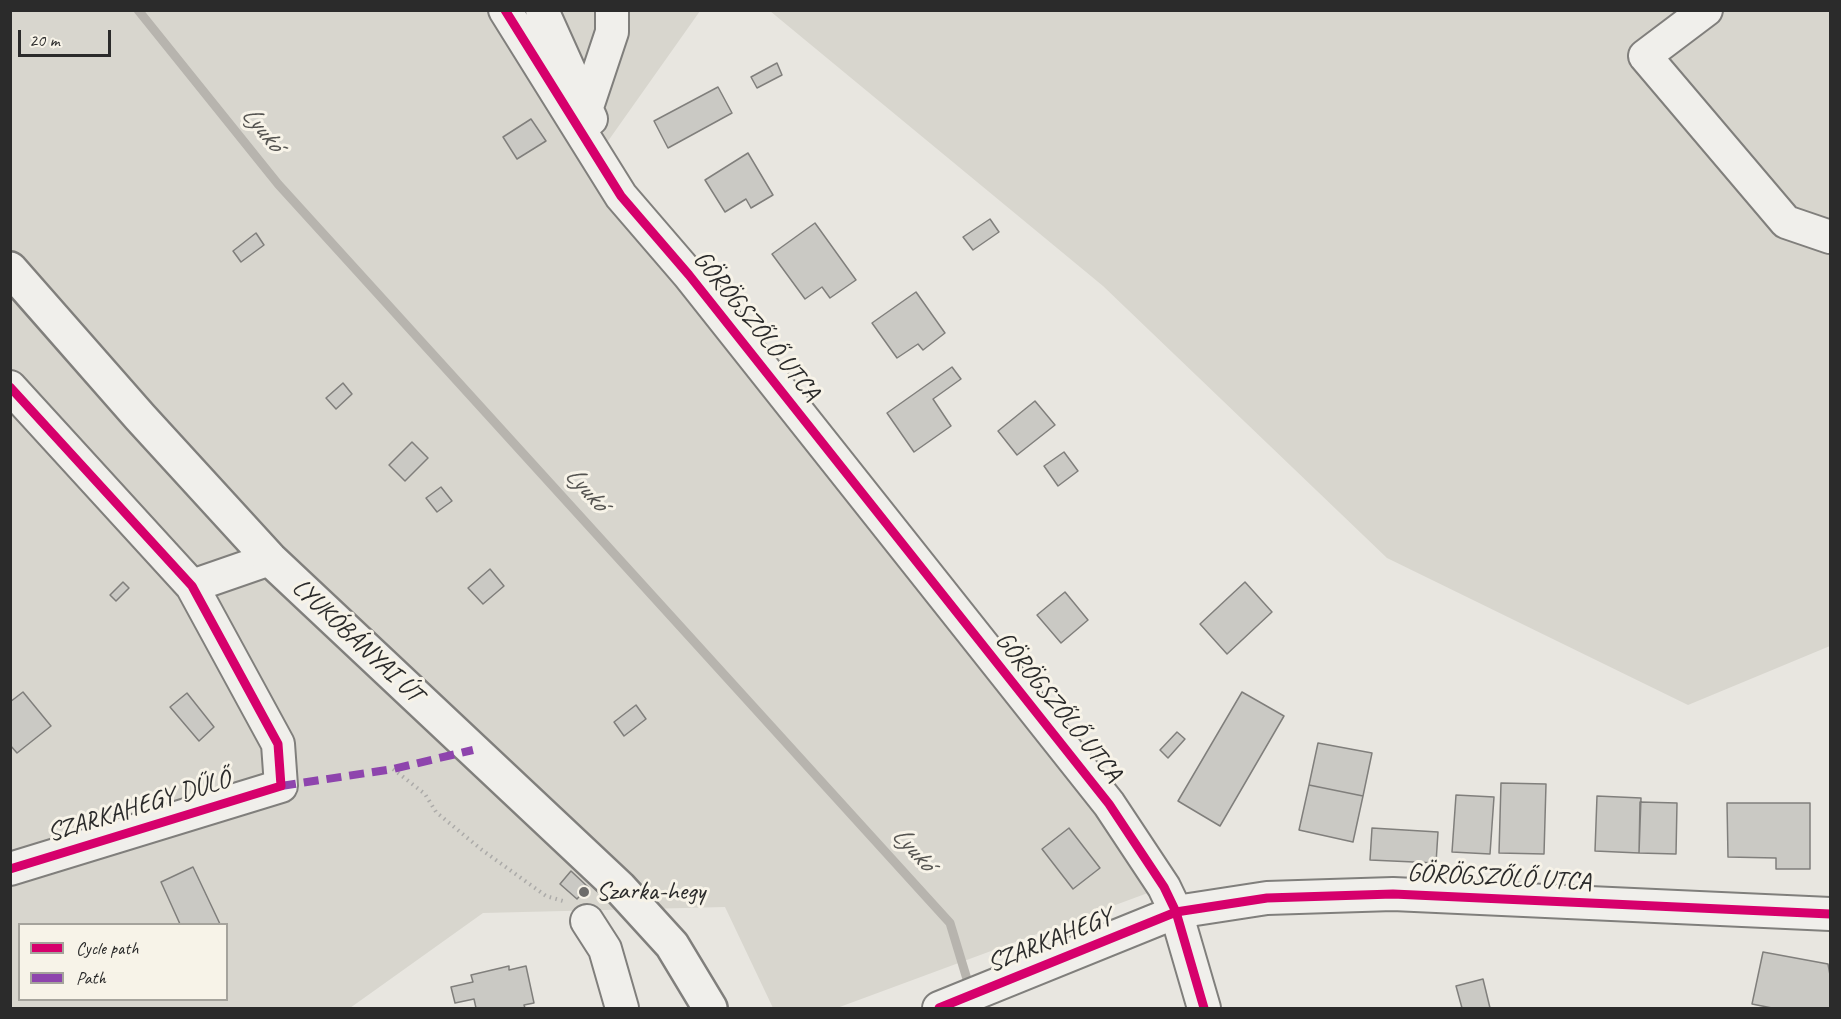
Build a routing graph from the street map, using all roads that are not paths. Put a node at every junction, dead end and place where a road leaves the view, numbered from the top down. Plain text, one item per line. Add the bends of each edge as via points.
1 (505, 10) edge
2 (542, 10) edge
3 (612, 10) edge
4 (1706, 10) edge
5 (587, 107) junction
6 (621, 196) junction
7 (1830, 237) edge
8 (10, 269) edge
9 (10, 387) edge
10 (270, 559) junction
11 (192, 586) junction
12 (10, 868) edge
13 (1176, 912) junction
14 (1830, 914) edge
15 (587, 921) road end
16 (949, 1004) edge
17 (707, 1007) edge
18 (622, 1008) edge
19 (1204, 1008) edge

1 - 6 street, GÖRÖGSZŐLŐ UTCA
2 - 5 street
3 - 5 street via 612,33
4 - 7 street via 1645,56 1786,222
5 - 6 street
6 - 13 street, GÖRÖGSZŐLŐ UTCA via 689,275 1109,804
8 - 10 main road, LYUKÓBÁNYAI ÚT
9 - 11 street
10 - 11 street
10 - 17 main road, LYUKÓBÁNYAI ÚT via 620,888 672,945
11 - 12 street, SZARKAHEGY DŰLŐ via 278,744 281,786
13 - 14 street, GÖRÖGSZŐLŐ UTCA via 1267,898 1393,894
13 - 16 street, SZARKAHEGY
13 - 19 street
15 - 18 street via 605,949

